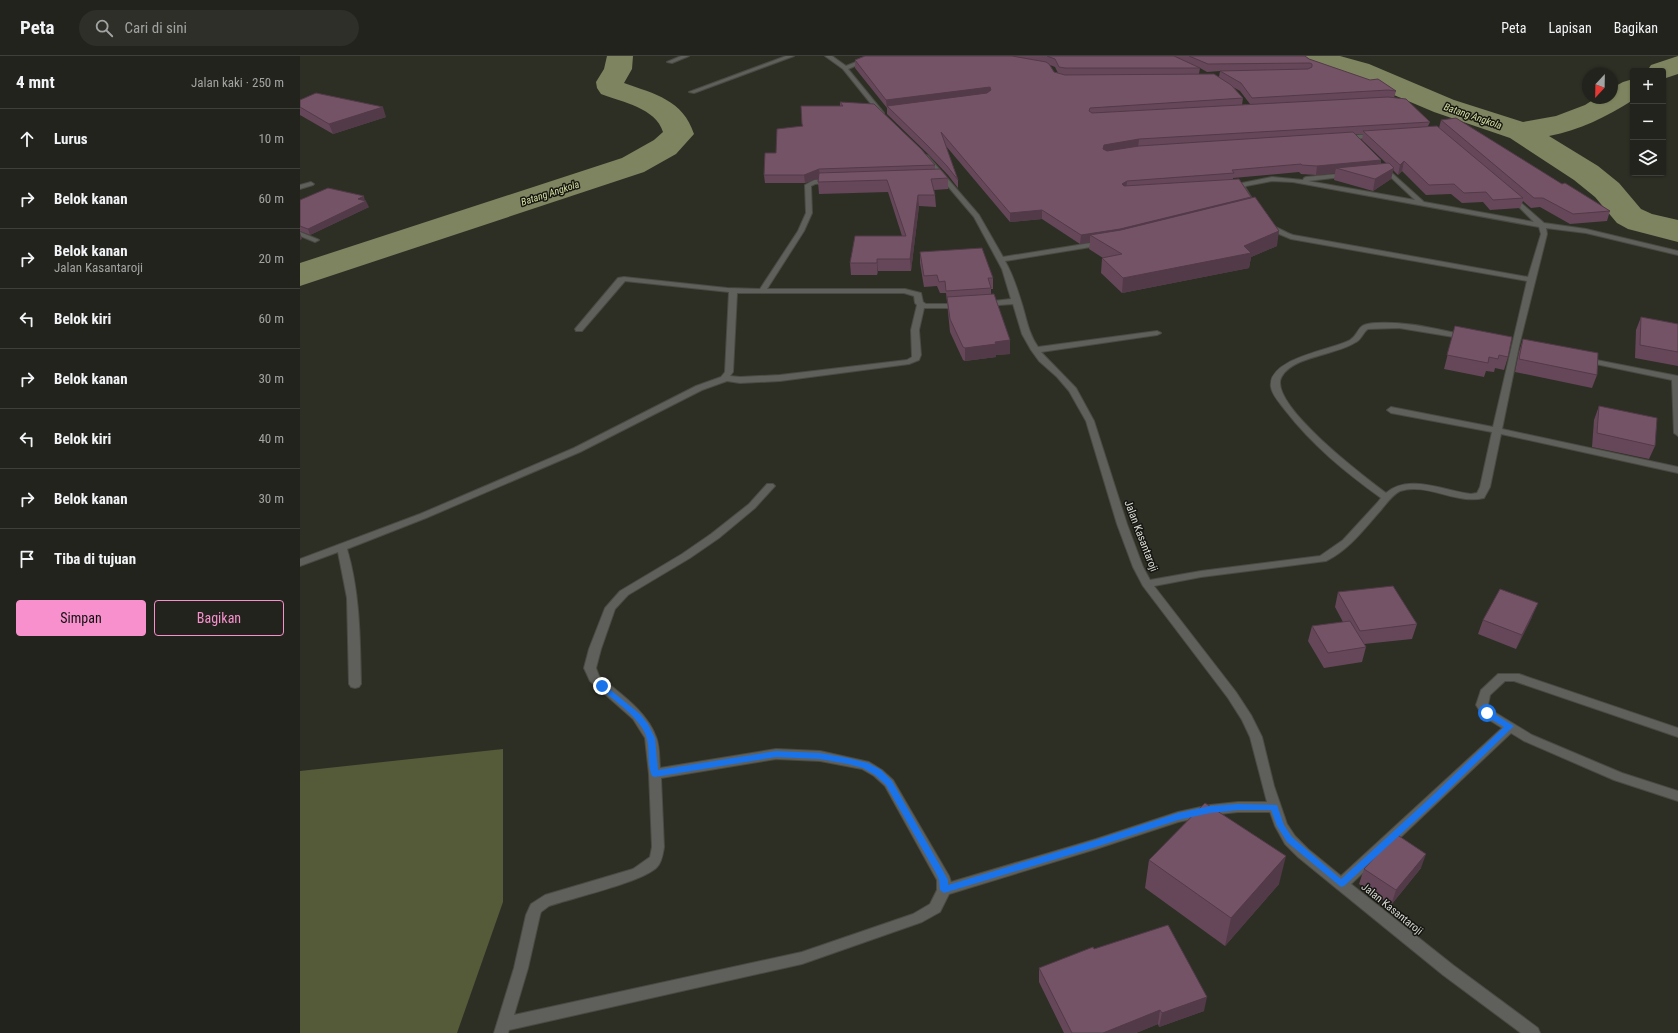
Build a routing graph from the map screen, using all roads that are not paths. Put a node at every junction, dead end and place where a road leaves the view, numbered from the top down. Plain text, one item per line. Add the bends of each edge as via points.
1 (686, 56) edge
2 (791, 56) edge
3 (828, 56) edge
4 (876, 56) edge
5 (670, 62) dead end
6 (845, 68) junction
7 (692, 92) dead end
8 (891, 122) edge
9 (1383, 135) edge
10 (1334, 138) edge
11 (919, 149) edge
12 (1378, 161) edge
13 (1388, 171) junction
14 (1375, 172) edge
15 (1355, 174) edge
16 (932, 177) edge
17 (944, 177) junction
18 (840, 180) edge
19 (1293, 180) junction
20 (311, 184) dead end
21 (1244, 184) junction
22 (1235, 185) edge
23 (300, 187) edge
24 (1506, 192) edge
25 (1421, 202) junction
26 (1251, 203) edge
27 (1264, 220) edge
28 (1542, 224) junction
29 (300, 234) edge
30 (315, 240) dead end
31 (1112, 242) edge
32 (1678, 253) edge
33 (1001, 259) junction
34 (1530, 280) junction
35 (733, 290) junction
36 (762, 291) junction
37 (1017, 301) junction
38 (921, 305) junction
39 (578, 329) dead end
40 (1157, 333) dead end
41 (1476, 339) edge
42 (1035, 350) junction
43 (1576, 358) edge
44 (726, 378) junction
45 (1677, 379) edge
46 (1391, 410) dead end
47 (1497, 430) junction
48 (1678, 433) edge
49 (1678, 470) edge
50 (770, 486) dead end
51 (1387, 498) junction
52 (342, 547) junction
53 (300, 563) edge
54 (1147, 584) junction
55 (355, 684) dead end
56 (1510, 726) junction
57 (1678, 733) edge
58 (655, 774) junction
59 (1678, 796) edge
60 (1274, 807) junction
61 (1341, 884) junction
62 (944, 890) junction
63 (503, 1029) edge
64 (1532, 1033) edge

1 - 5 street
2 - 7 street
3 - 6 street
4 - 6 street
6 - 8 street
9 - 10 street via 1356,140
11 - 17 street, Jalan Kasantaroji
12 - 13 street
13 - 14 street
13 - 25 street
15 - 19 street
16 - 17 street
17 - 33 street, Jalan Kasantaroji via 977,216
18 - 36 street via 814,182 808,186 808,212 801,232
19 - 21 street via 1272,179
19 - 25 street
20 - 23 street
21 - 22 street
21 - 26 street via 1242,187
24 - 28 street
25 - 28 street
27 - 34 street via 1274,230 1291,237
28 - 32 street via 1606,235
28 - 34 street via 1544,234
29 - 30 street
31 - 33 street
33 - 37 street, Jalan Kasantaroji
34 - 47 street
35 - 36 street
35 - 39 street via 622,280
35 - 44 street
36 - 38 street via 905,291 918,295
37 - 38 street via 929,307
37 - 42 street, Jalan Kasantaroji via 1026,334
38 - 44 street via 914,324 917,355 909,362 780,378
40 - 42 street
41 - 51 street via 1406,326 1369,325 1362,328 1353,341 1297,362 1284,369 1276,380 1275,385 1281,399 1311,436 1346,468
42 - 54 street, Jalan Kasantaroji via 1073,390 1090,421 1122,524
43 - 45 street
44 - 52 street via 698,388 577,450 423,516
45 - 48 street
46 - 47 street
47 - 49 street
47 - 51 street via 1481,496 1406,487 1396,490
50 - 58 street via 752,506 715,536 624,593 610,608 605,619 590,668 594,678 645,726 651,738
51 - 54 street via 1338,551 1326,557
52 - 53 street
52 - 55 street via 352,594
54 - 60 street, Jalan Kasantaroji via 1247,718 1256,737
56 - 57 street via 1487,713 1482,706 1486,693 1502,678 1509,677 1524,679
56 - 59 street via 1528,738 1589,765
56 - 61 street
58 - 62 street via 776,754 820,756 865,765 878,772 889,783 944,880
58 - 63 street via 658,848 653,863 637,873 545,900 536,908
60 - 61 street, Jalan Kasantaroji via 1290,840
60 - 62 street via 1238,807 1178,817
61 - 64 street, Jalan Kasantaroji
62 - 63 street via 935,908 917,918 802,958

